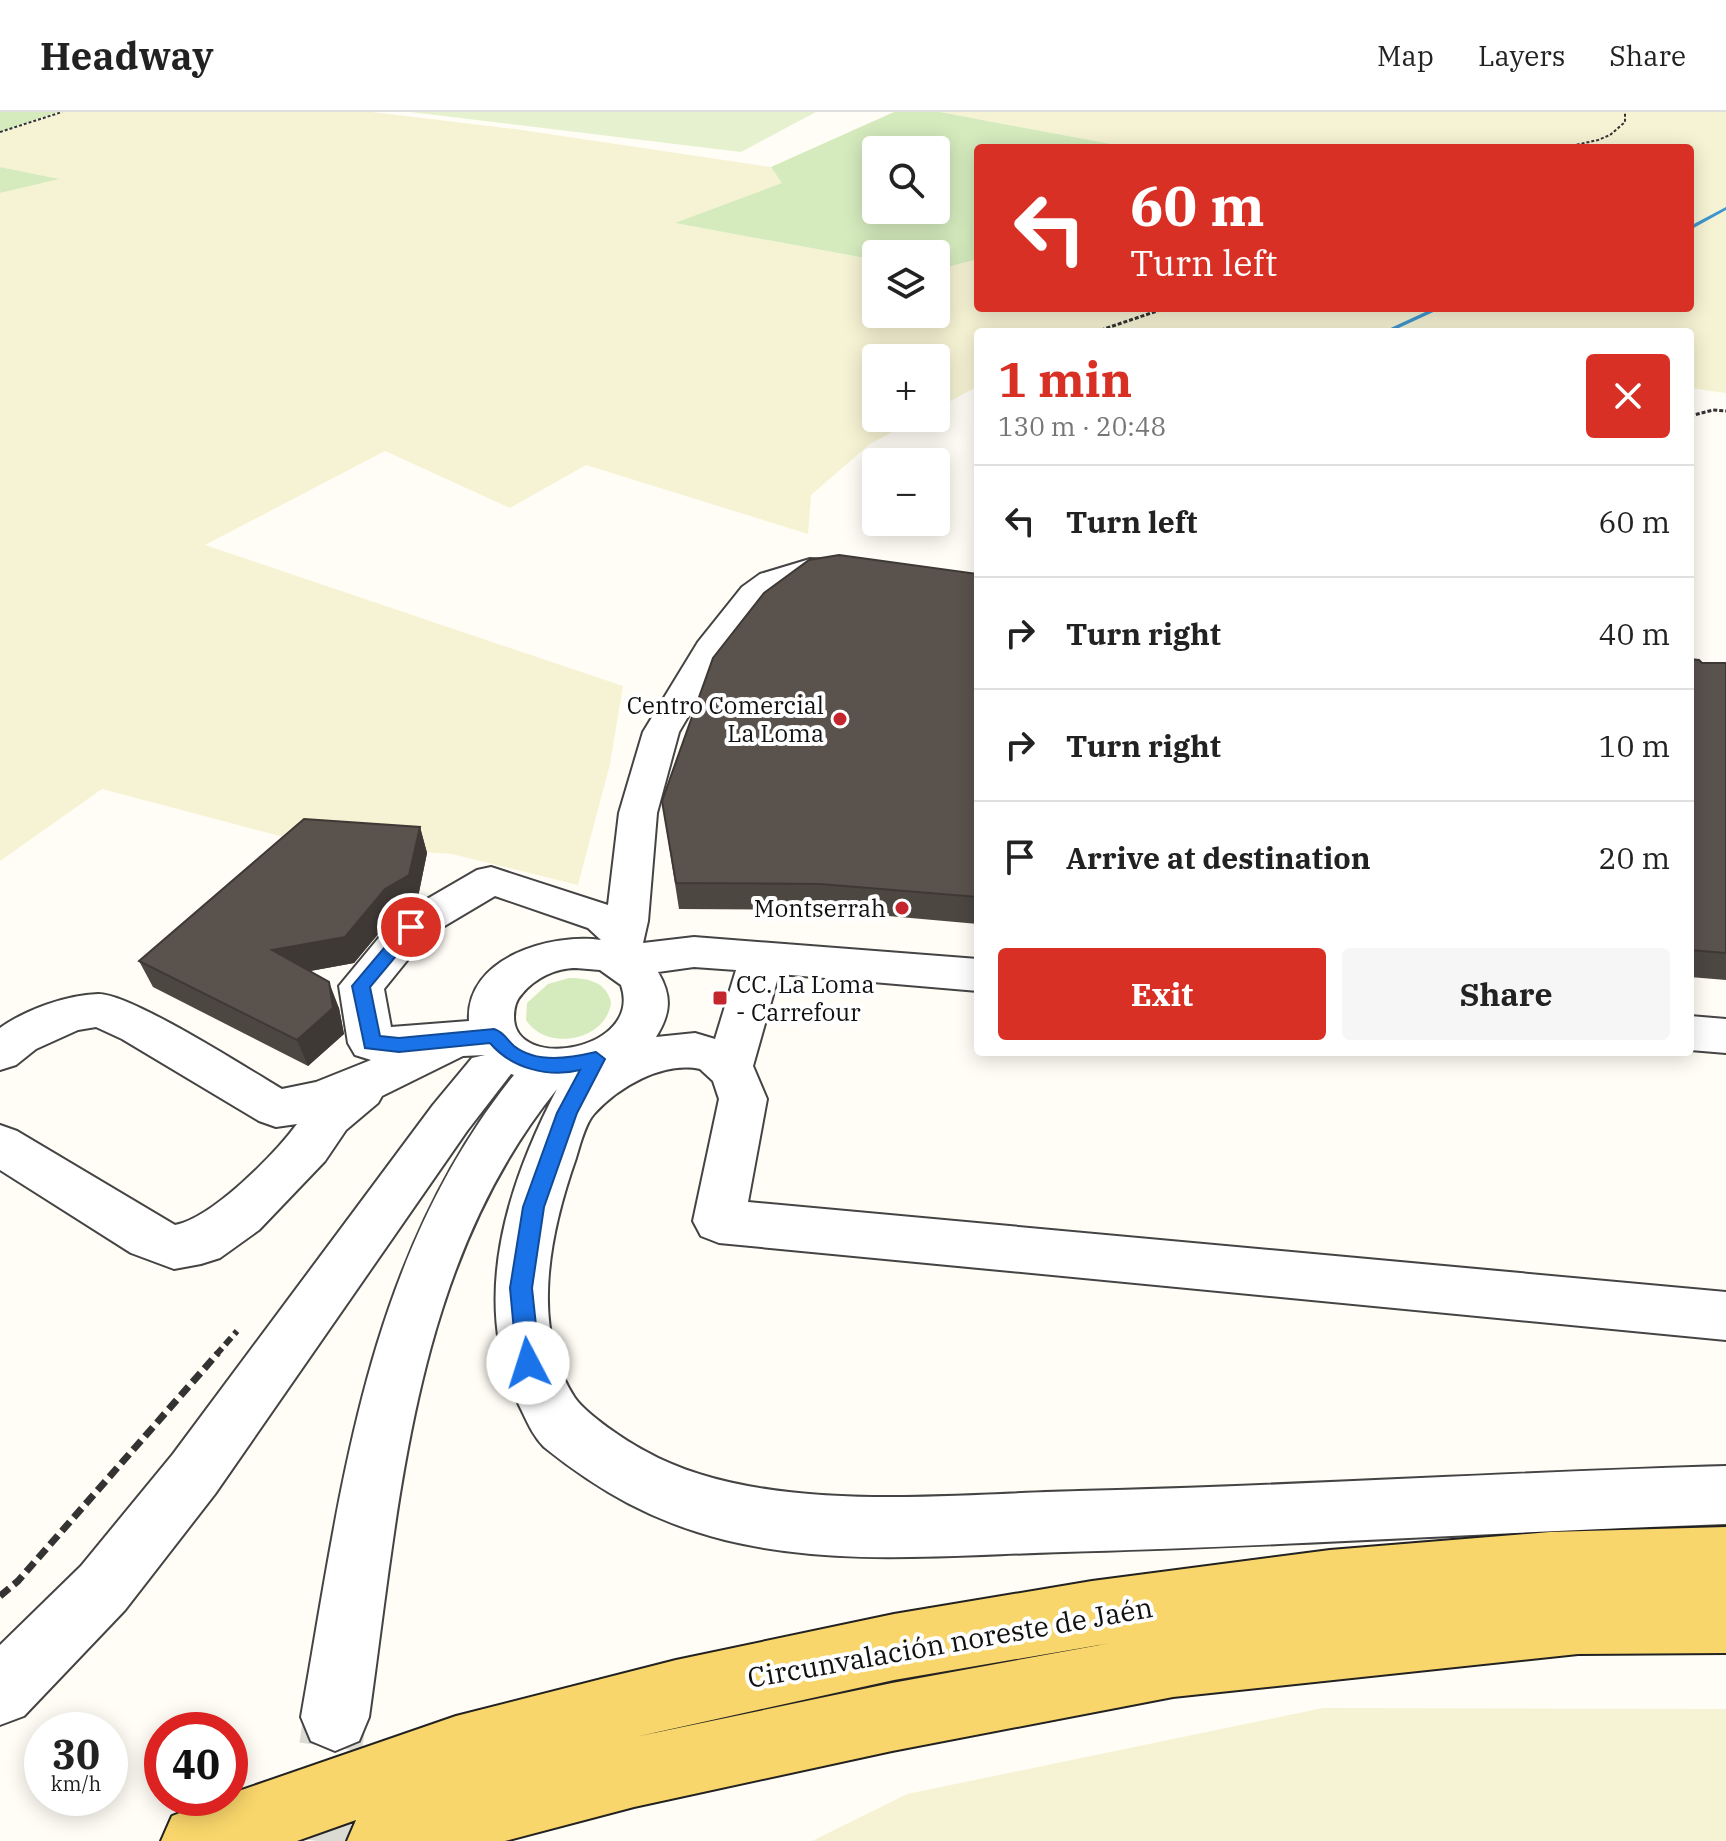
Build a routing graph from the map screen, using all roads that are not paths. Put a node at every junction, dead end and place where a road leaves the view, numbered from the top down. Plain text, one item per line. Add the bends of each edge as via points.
1 (885, 573) edge
2 (621, 944) junction
3 (762, 957) junction
4 (974, 975) edge
5 (1694, 1033) edge
6 (1726, 1036) edge
7 (484, 1047) junction
8 (663, 1051) junction
9 (0, 1053) edge
10 (373, 1060) junction
11 (730, 1066) junction
12 (583, 1071) junction
13 (0, 1145) edge
14 (469, 1178) junction
15 (1726, 1316) edge
16 (1726, 1495) edge
17 (1726, 1558) edge
18 (1726, 1621) edge
19 (0, 1692) edge
20 (335, 1717) tunnel mouth
21 (197, 1841) edge
22 (383, 1841) edge

1 - 2 street via 810,568 771,581 753,594 715,642 661,732 638,813
2 - 3 street
2 - 7 street via 595,953 546,958 523,968 493,1000
2 - 10 street via 603,918 491,880 411,927 361,986
2 - 12 street via 644,983 649,999 645,1016 635,1033
3 - 4 street
3 - 11 street
5 - 6 street
7 - 10 street
7 - 12 street
7 - 14 street
7 - 19 street via 450,1118 194,1474 103,1588
8 - 11 street via 708,1052
8 - 12 street via 610,1072
8 - 12 street via 644,1047
9 - 10 street via 20,1037 69,1015 100,1010 276,1108 297,1107
10 - 13 street via 308,1147 241,1215 201,1242 174,1247 149,1237
11 - 15 street via 743,1099 719,1221
12 - 14 street via 523,1096
12 - 16 street via 534,1207 521,1288 528,1363 558,1422 624,1472 726,1510 806,1523 898,1525 1206,1520
14 - 20 street via 423,1282 402,1358
17 - 21 main road, Circunvalación noreste de Jaén via 1550,1563 1330,1582 1092,1613 894,1647 676,1693 456,1750
18 - 22 main road via 1578,1622 1173,1664 634,1772

